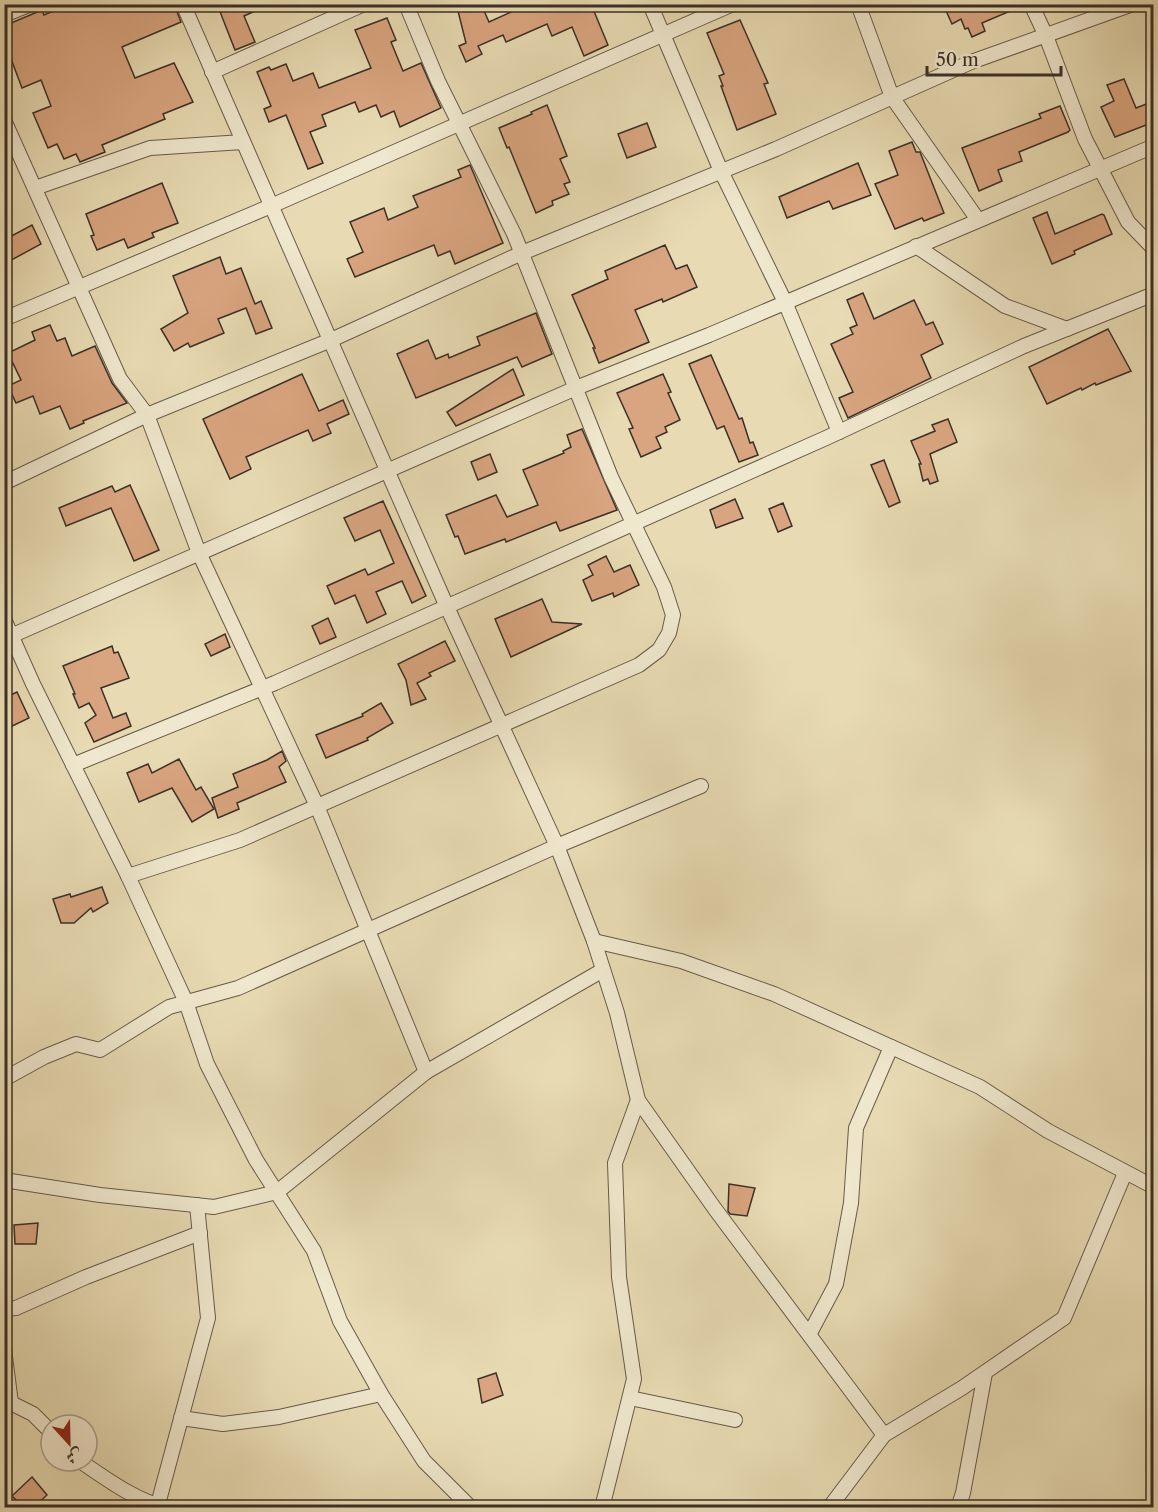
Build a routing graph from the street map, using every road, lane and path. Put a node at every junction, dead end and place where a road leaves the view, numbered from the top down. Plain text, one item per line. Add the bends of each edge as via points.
1 (31, 4) edge
2 (183, 4) edge
3 (364, 4) edge
4 (406, 4) edge
5 (650, 4) edge
6 (734, 4) edge
7 (858, 4) edge
8 (1030, 4) edge
9 (1133, 4) edge
10 (4, 15) edge
11 (664, 34) junction
12 (1046, 36) junction
13 (212, 72) junction
14 (892, 97) junction
15 (4, 120) edge
16 (459, 123) junction
17 (243, 142) junction
18 (1154, 146) edge
19 (1101, 168) junction
20 (721, 171) junction
21 (35, 188) junction
22 (271, 206) junction
23 (978, 220) junction
24 (916, 246) junction
25 (1154, 249) edge
26 (522, 253) junction
27 (79, 286) junction
28 (1154, 294) edge
29 (785, 302) junction
30 (4, 319) edge
31 (1067, 328) junction
32 (331, 340) junction
33 (576, 388) junction
34 (147, 415) junction
35 (839, 432) junction
36 (387, 470) junction
37 (4, 483) edge
38 (634, 524) junction
39 (199, 553) junction
40 (447, 607) junction
41 (4, 619) edge
42 (8, 637) edge
43 (261, 689) junction
44 (501, 726) junction
45 (73, 765) junction
46 (701, 786) dead end
47 (316, 806) junction
48 (556, 846) junction
49 (128, 876) junction
50 (367, 931) junction
51 (594, 941) junction
52 (603, 970) junction
53 (186, 1002) junction
54 (891, 1047) junction
55 (426, 1072) junction
56 (4, 1079) edge
57 (638, 1100) junction
58 (1125, 1173) junction
59 (4, 1180) edge
60 (1154, 1187) edge
61 (277, 1192) junction
62 (197, 1205) junction
63 (200, 1233) junction
64 (4, 1309) edge
65 (810, 1333) junction
66 (4, 1348) edge
67 (985, 1373) junction
68 (381, 1394) junction
69 (630, 1398) junction
70 (181, 1418) junction
71 (39, 1419) edge
72 (735, 1420) dead end
73 (884, 1435) junction
74 (98, 1473) edge
75 (162, 1507) edge
76 (309, 1508) edge
77 (317, 1508) edge
78 (471, 1508) edge
79 (602, 1508) edge
80 (829, 1508) edge
81 (958, 1508) edge

1 - 10 street
2 - 13 street
3 - 13 street
4 - 16 street
5 - 11 street
6 - 11 street
7 - 14 street
8 - 12 street
9 - 12 street
11 - 16 street
11 - 20 street
12 - 14 street via 972,62
12 - 19 street via 1084,139
13 - 17 street
14 - 20 street
14 - 23 street
15 - 21 street
16 - 22 street
16 - 26 street
17 - 21 street via 150,148
17 - 22 street
18 - 19 street
19 - 23 street
19 - 25 street via 1128,222
20 - 26 street
20 - 29 street
21 - 27 street
22 - 27 street
22 - 32 street
23 - 24 street
24 - 29 street
24 - 31 street via 1005,306
26 - 32 street
26 - 33 street
27 - 30 street
27 - 34 street via 120,379
28 - 31 street
29 - 33 street
29 - 35 street
31 - 35 street
32 - 34 street
32 - 36 street
33 - 36 street
33 - 38 street
34 - 37 street
34 - 39 street
35 - 38 street
36 - 39 street
36 - 40 street
38 - 40 street
38 - 44 street via 673,615 659,650 639,665
39 - 42 street
39 - 43 street
40 - 43 street
40 - 44 street
41 - 42 street
42 - 45 street
43 - 45 street
43 - 47 street
44 - 47 street
44 - 48 street
45 - 49 street
46 - 48 street
47 - 49 street via 240,840
47 - 50 street
48 - 50 street
48 - 51 street
49 - 53 street
50 - 53 street via 238,988
50 - 55 street
51 - 52 street
51 - 54 street via 681,961 774,994
52 - 55 street
52 - 57 street
53 - 56 street via 169,1007 100,1050 76,1044
53 - 61 street via 207,1064 256,1160
54 - 58 street via 980,1087 1048,1131
54 - 65 street via 856,1128 850,1203 836,1284
55 - 61 street
57 - 65 street
57 - 69 street via 615,1163 619,1277 634,1379
58 - 60 street
58 - 67 street via 1064,1318
59 - 62 street
61 - 62 street via 214,1207
61 - 68 street via 314,1251 340,1321
62 - 63 street
63 - 64 street via 86,1276 16,1308
63 - 70 street via 208,1318
65 - 73 street
66 - 71 street via 11,1403
67 - 73 street
67 - 81 street
68 - 70 street via 279,1417 223,1424
68 - 78 street via 424,1461
69 - 72 street
69 - 79 street
70 - 75 street
73 - 80 street
74 - 75 street
76 - 77 street

